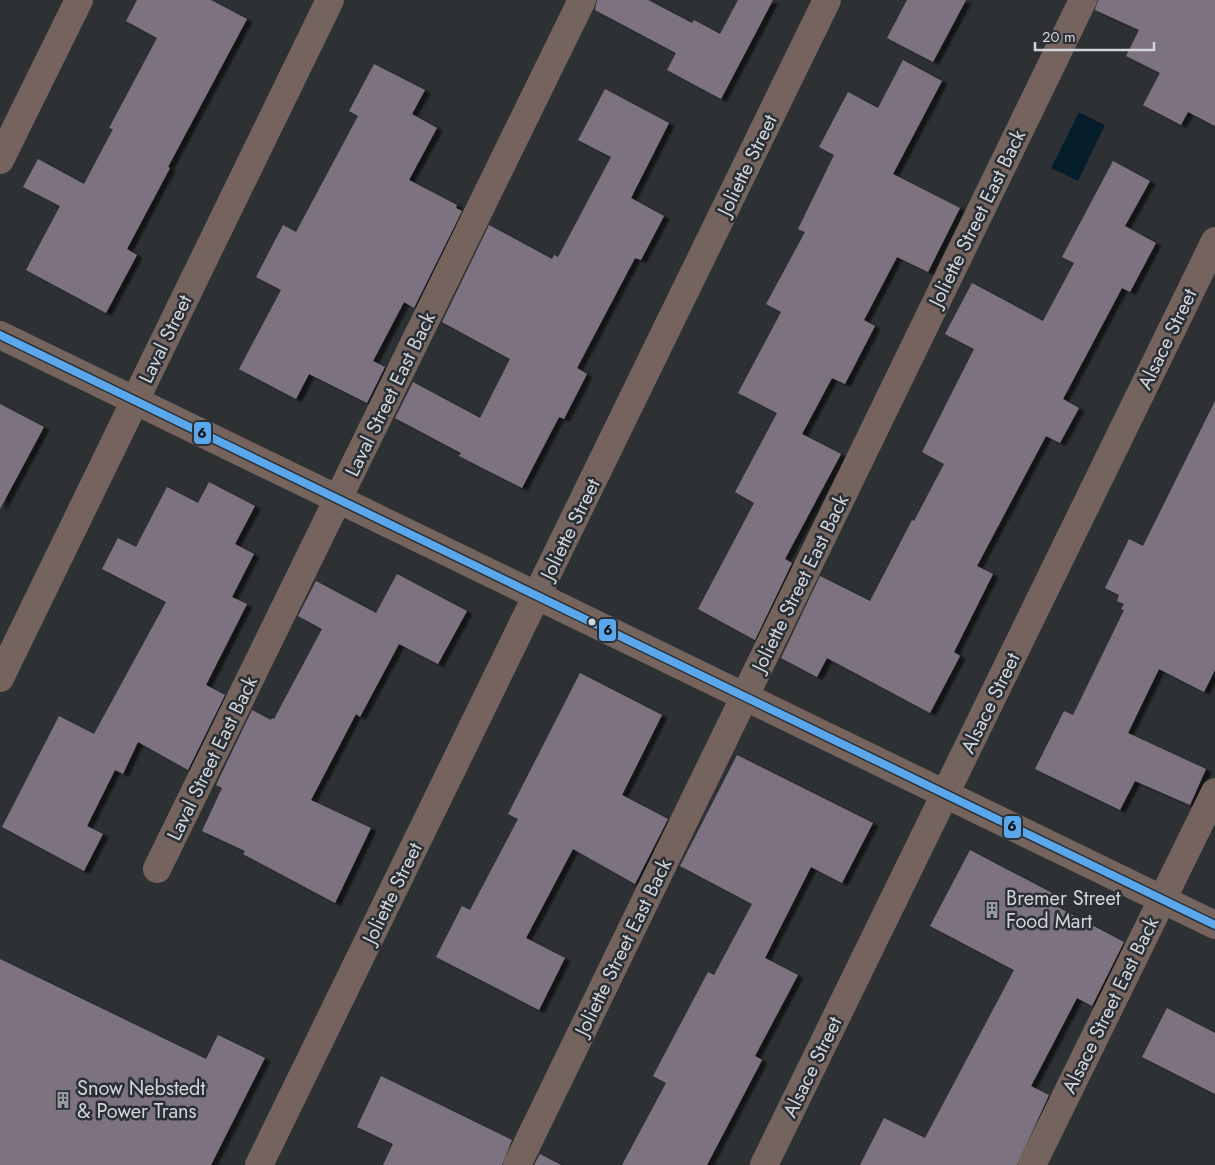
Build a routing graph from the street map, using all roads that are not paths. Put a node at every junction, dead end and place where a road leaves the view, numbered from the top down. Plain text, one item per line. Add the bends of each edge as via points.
1 (79, 0) edge
2 (330, 0) edge
3 (582, 0) edge
4 (827, 0) edge
5 (1083, 0) edge
6 (0, 160) edge
7 (1215, 241) edge
8 (0, 335) edge
9 (135, 400) junction
10 (339, 499) junction
11 (537, 596) junction
12 (0, 678) edge
13 (745, 696) junction
14 (1215, 792) edge
15 (946, 796) junction
16 (157, 868) dead end
17 (1163, 898) junction
18 (1215, 925) edge
19 (259, 1165) edge
20 (517, 1165) edge
21 (764, 1165) edge
22 (1032, 1165) edge

1 - 6 street
2 - 9 street, Laval Street
3 - 10 street, Laval Street East Back
4 - 11 street, Joliette Street
5 - 13 street, Joliette Street East Back
7 - 15 street, Alsace Street
8 - 9 street
9 - 10 street
9 - 12 street, Laval Street
10 - 11 street
10 - 16 street, Laval Street East Back
11 - 13 street
11 - 19 street, Joliette Street
13 - 15 street
13 - 20 street, Joliette Street East Back
14 - 17 street, Alsace Street East Back
15 - 17 street
15 - 21 street, Alsace Street
17 - 18 street
17 - 22 street, Alsace Street East Back

